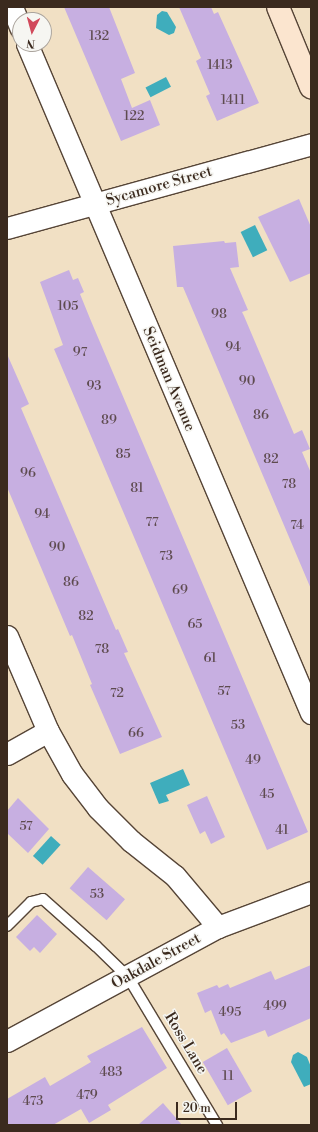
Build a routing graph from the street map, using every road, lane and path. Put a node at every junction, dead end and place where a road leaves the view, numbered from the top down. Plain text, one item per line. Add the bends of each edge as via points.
1 (278, 7) edge
2 (30, 52) edge
3 (311, 87) edge
4 (311, 144) edge
5 (95, 204) junction
6 (7, 228) edge
7 (7, 636) edge
8 (311, 713) edge
9 (48, 731) junction
10 (7, 754) edge
11 (311, 892) edge
12 (7, 926) edge
13 (218, 927) junction
14 (128, 977) junction
15 (7, 1041) edge
16 (217, 1125) edge

1 - 3 street
2 - 5 street, Seidman Avenue
4 - 5 street, Sycamore Street
5 - 6 street, Sycamore Street
5 - 8 street, Seidman Avenue
7 - 9 street
9 - 10 street
9 - 13 street via 72,774 98,808 131,841 175,876
11 - 13 street, Oakdale Street
12 - 14 lane, Ross Lane via 31,902 43,899
13 - 14 street, Oakdale Street
14 - 15 street, Oakdale Street
14 - 16 lane, Ross Lane

